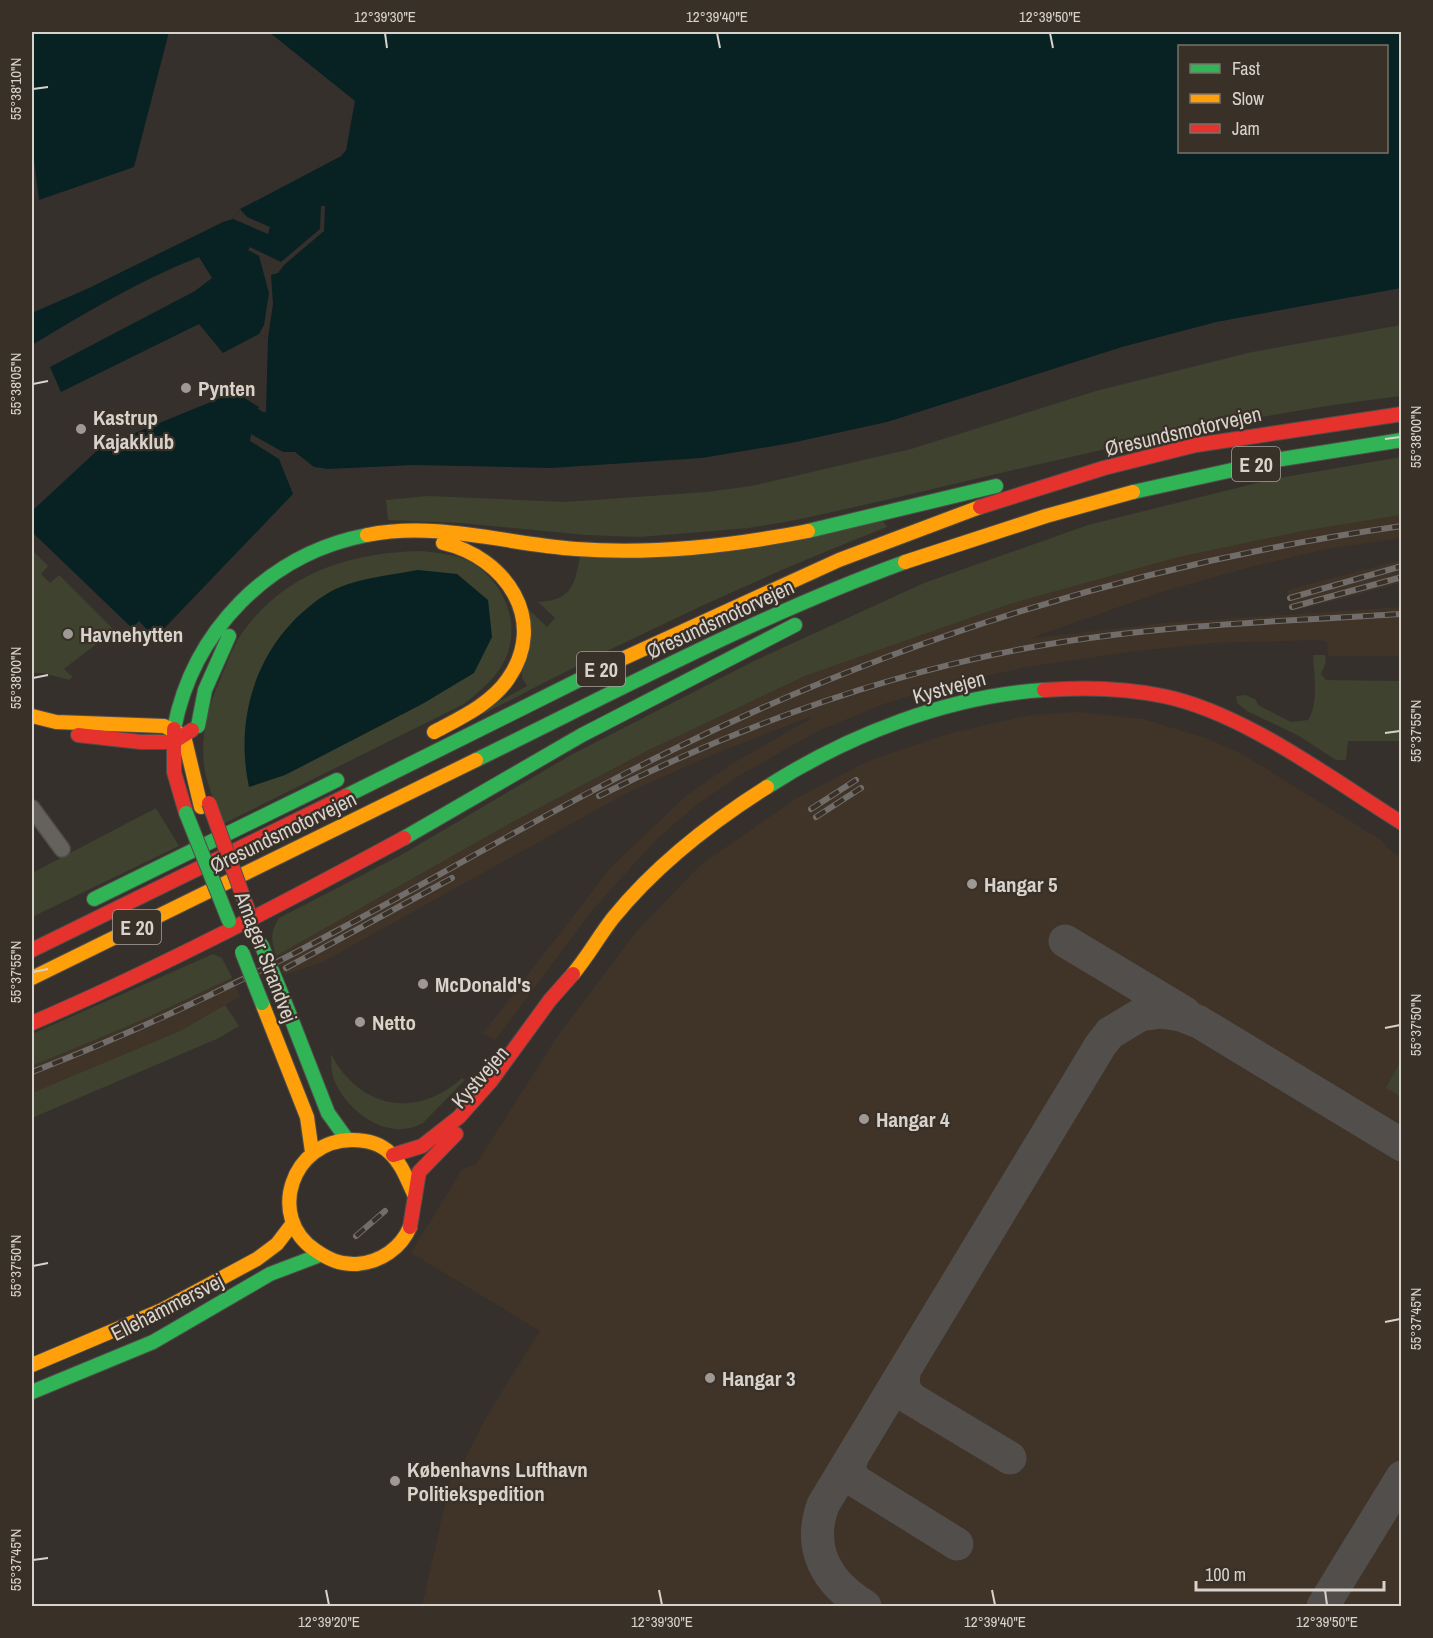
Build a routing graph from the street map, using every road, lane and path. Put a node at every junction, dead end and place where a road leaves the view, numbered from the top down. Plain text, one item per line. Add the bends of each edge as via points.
1 (1401, 414) edge
2 (1401, 440) edge
3 (1194, 446) junction
4 (1113, 497) junction
5 (898, 580) dead end
6 (812, 617) dead end
7 (32, 716) edge
8 (198, 726) junction
9 (32, 728) edge
10 (177, 736) junction
11 (418, 740) dead end
12 (345, 776) dead end
13 (205, 805) junction
14 (32, 808) edge
15 (1401, 823) edge
16 (62, 849) dead end
17 (84, 905) dead end
18 (251, 916) junction
19 (231, 925) junction
20 (32, 950) edge
21 (32, 978) edge
22 (571, 978) junction
23 (32, 1023) edge
24 (346, 1138) junction
25 (312, 1152) junction
26 (393, 1155) junction
27 (415, 1196) junction
28 (293, 1223) junction
29 (320, 1256) junction
30 (32, 1365) edge
31 (32, 1392) edge

1 - 3 main road, Øresundsmotorvejen / E 20
2 - 4 main road, Øresundsmotorvejen / E 20 via 1278,459
3 - 10 main road via 790,534 704,547 602,552 417,530 353,536 297,559 273,573 238,603 207,642 187,676 178,700
3 - 20 main road, Øresundsmotorvejen / E 20 via 951,517 763,593
4 - 5 main road via 1053,524
4 - 21 main road, Øresundsmotorvejen / E 20 via 928,554 780,614
6 - 18 main road via 582,735 422,828
7 - 10 main road via 56,722 164,726
8 - 10 main road
8 - 11 main road, Amager Strandvej via 205,690 227,638 253,605 273,589 313,563 350,549 390,542 429,542 465,548 496,567 516,597 522,633 513,669 495,694 466,715
8 - 13 main road, Amager Strandvej via 198,763
9 - 10 main road via 141,742
10 - 13 main road, Amager Strandvej via 195,790
10 - 19 main road, Amager Strandvej, bridge via 173,771 177,789
12 - 17 main road
13 - 18 main road, Amager Strandvej, bridge
14 - 16 street
15 - 22 main road, Kystvejen via 1276,747 1199,708 1165,696 1094,687 1013,692 897,723 828,750 765,784 716,819 646,881 615,915
18 - 19 main road
18 - 24 main road, Amager Strandvej, bridge via 328,1113
19 - 23 main road via 127,982
19 - 25 main road, Amager Strandvej, bridge via 307,1118
22 - 26 main road, Kystvejen via 549,1001 499,1071 460,1113 420,1147
22 - 27 main road, Kystvejen via 564,997 491,1102 417,1176
24 - 25 main road
24 - 26 main road via 373,1142
25 - 28 main road via 291,1185
26 - 27 main road
27 - 29 main road via 410,1229 390,1252 368,1262 351,1264
28 - 29 main road
28 - 30 main road, Ellehammersvej via 271,1249 213,1283 162,1310
29 - 31 main road, Ellehammersvej via 304,1258 189,1323

